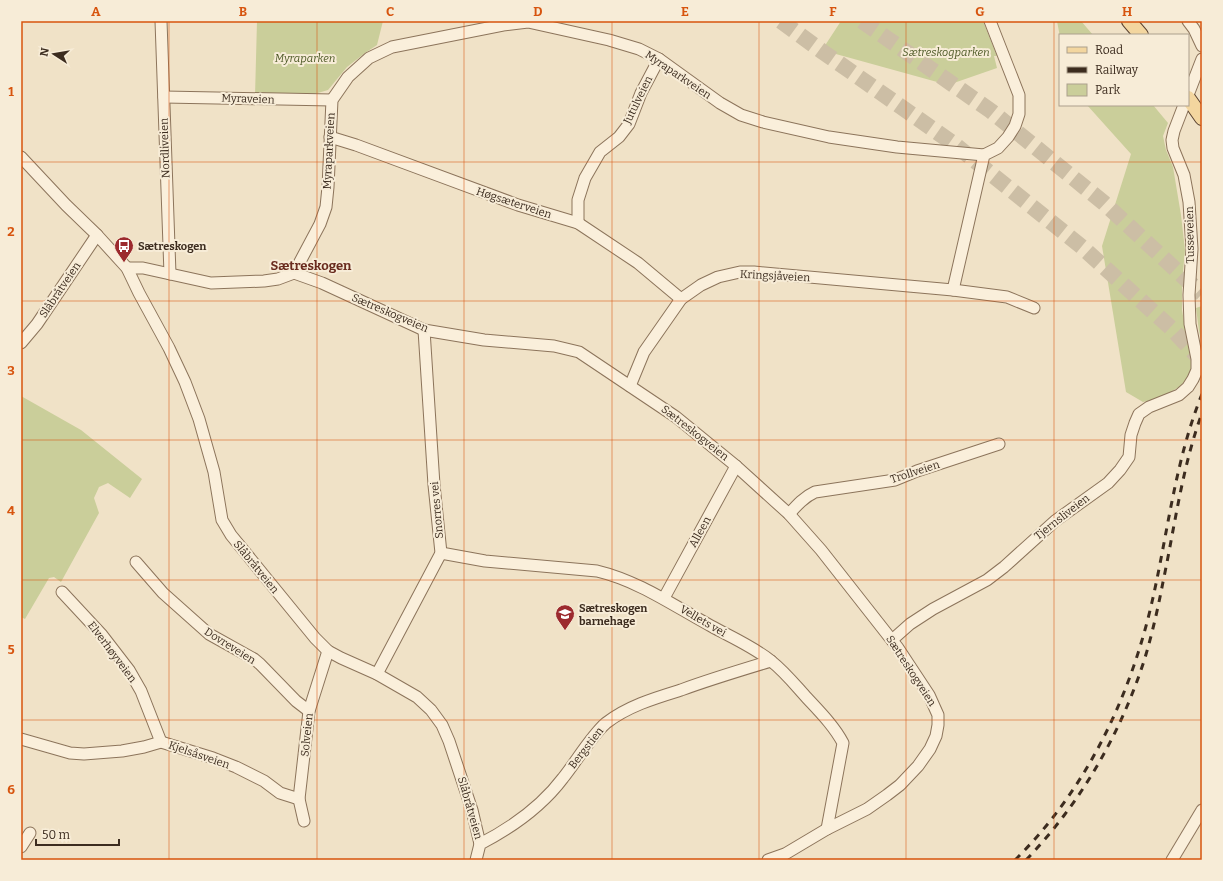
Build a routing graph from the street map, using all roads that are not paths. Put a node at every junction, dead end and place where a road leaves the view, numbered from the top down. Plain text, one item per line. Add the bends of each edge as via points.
1 (160, 21) edge
2 (990, 21) edge
3 (1129, 21) edge
4 (1188, 21) edge
5 (528, 22) edge
6 (1140, 34) edge
7 (1202, 46) edge
8 (659, 59) junction
9 (1202, 59) edge
10 (1189, 92) edge
11 (164, 97) junction
12 (1189, 99) edge
13 (332, 100) junction
14 (1184, 106) edge
15 (1202, 118) edge
16 (330, 137) junction
17 (984, 155) junction
18 (21, 157) edge
19 (578, 223) junction
20 (97, 235) junction
21 (127, 268) junction
22 (294, 273) junction
23 (170, 274) junction
24 (953, 290) junction
25 (681, 299) junction
26 (1034, 308) dead end
27 (424, 330) junction
28 (21, 344) edge
29 (1199, 371) edge
30 (630, 386) junction
31 (999, 444) dead end
32 (736, 466) junction
33 (789, 514) junction
34 (441, 553) junction
35 (136, 562) dead end
36 (62, 592) dead end
37 (664, 598) junction
38 (892, 640) junction
39 (328, 651) junction
40 (771, 660) junction
41 (377, 674) junction
42 (309, 711) junction
43 (21, 739) edge
44 (161, 742) junction
45 (300, 799) junction
46 (1202, 810) edge
47 (304, 822) dead end
48 (827, 829) junction
49 (30, 833) dead end
50 (480, 844) junction
51 (21, 847) edge
52 (476, 860) edge
53 (768, 860) edge
54 (1172, 860) edge

1 - 11 street, Nordliveien
2 - 17 street via 1019,95 1019,114 1008,137 998,148
3 - 6 main road
4 - 7 street
5 - 8 street, Myraparkveien via 609,40 639,49
5 - 13 street, Myraparkveien via 392,47 369,58 348,77
8 - 17 street, Myraparkveien via 720,103 763,122 829,137
8 - 19 street, Jutulveien via 628,124 619,137 600,152 585,178 578,200
9 - 10 street
11 - 13 street, Myraveien
11 - 23 street, Nordliveien
12 - 15 main road
13 - 16 street, Myraparkveien
14 - 29 street, Tusseveien via 1172,140 1184,175 1189,202 1192,249 1190,324
16 - 19 street, Høgsæterveien via 518,205
16 - 22 street, Myraparkveien via 326,206 320,224
17 - 24 street
18 - 20 street, Slåbråtveien
19 - 25 street, Høgsæterveien via 638,264
20 - 21 street, Slåbråtveien
20 - 28 street, Slåbråtveien
21 - 23 street via 143,268
21 - 39 street, Slåbråtveien via 169,348 199,419 214,472 222,520 270,584
22 - 23 street via 264,281 211,282
22 - 27 street, Sætreskogveien via 322,283
24 - 25 street, Kringsjåveien via 740,272 701,284
24 - 26 street, Kringsjåveien via 1007,297
25 - 30 street, Kringsjåveien via 644,352
27 - 30 street, Sætreskogveien via 484,340 554,346 579,352
27 - 34 street, Snorres vei
29 - 38 street, Tjernsliveien via 1179,395 1148,407 1139,414 1131,435 1129,457 1108,483 1055,521 987,580 933,609
30 - 32 street, Sætreskogveien via 676,417
31 - 33 street, Trollveien via 895,480 814,492
32 - 33 street, Sætreskogveien
32 - 37 street, Alleen
33 - 38 street, Sætreskogveien
34 - 37 street, Vellets vei via 484,561 612,574
34 - 41 street, Snorres vei
35 - 42 street, Dovreveien via 163,593 209,634 260,664
36 - 44 street, Elverhøyveien via 102,635 129,670 141,691
37 - 40 street, Vellets vei
38 - 48 street, Sætreskogveien via 935,707 938,720 936,736 918,766 900,785 867,809
39 - 41 street, Slåbråtveien
39 - 42 street, Solveien
40 - 48 street, Vellets vei via 824,717 843,743
40 - 50 street, Bergstien via 638,704 616,716 597,733 562,780 544,799 496,836
41 - 50 street, Slåbråtveien via 417,698 431,710 442,725 470,803
42 - 45 street, Solveien
43 - 44 street, Kjelsåsveien via 70,753 84,754 122,751
44 - 45 street, Kjelsåsveien via 236,767 264,781 280,793
45 - 47 street, Solveien
46 - 54 street
48 - 53 street, Sætreskogveien via 785,854
49 - 51 street
50 - 52 street

